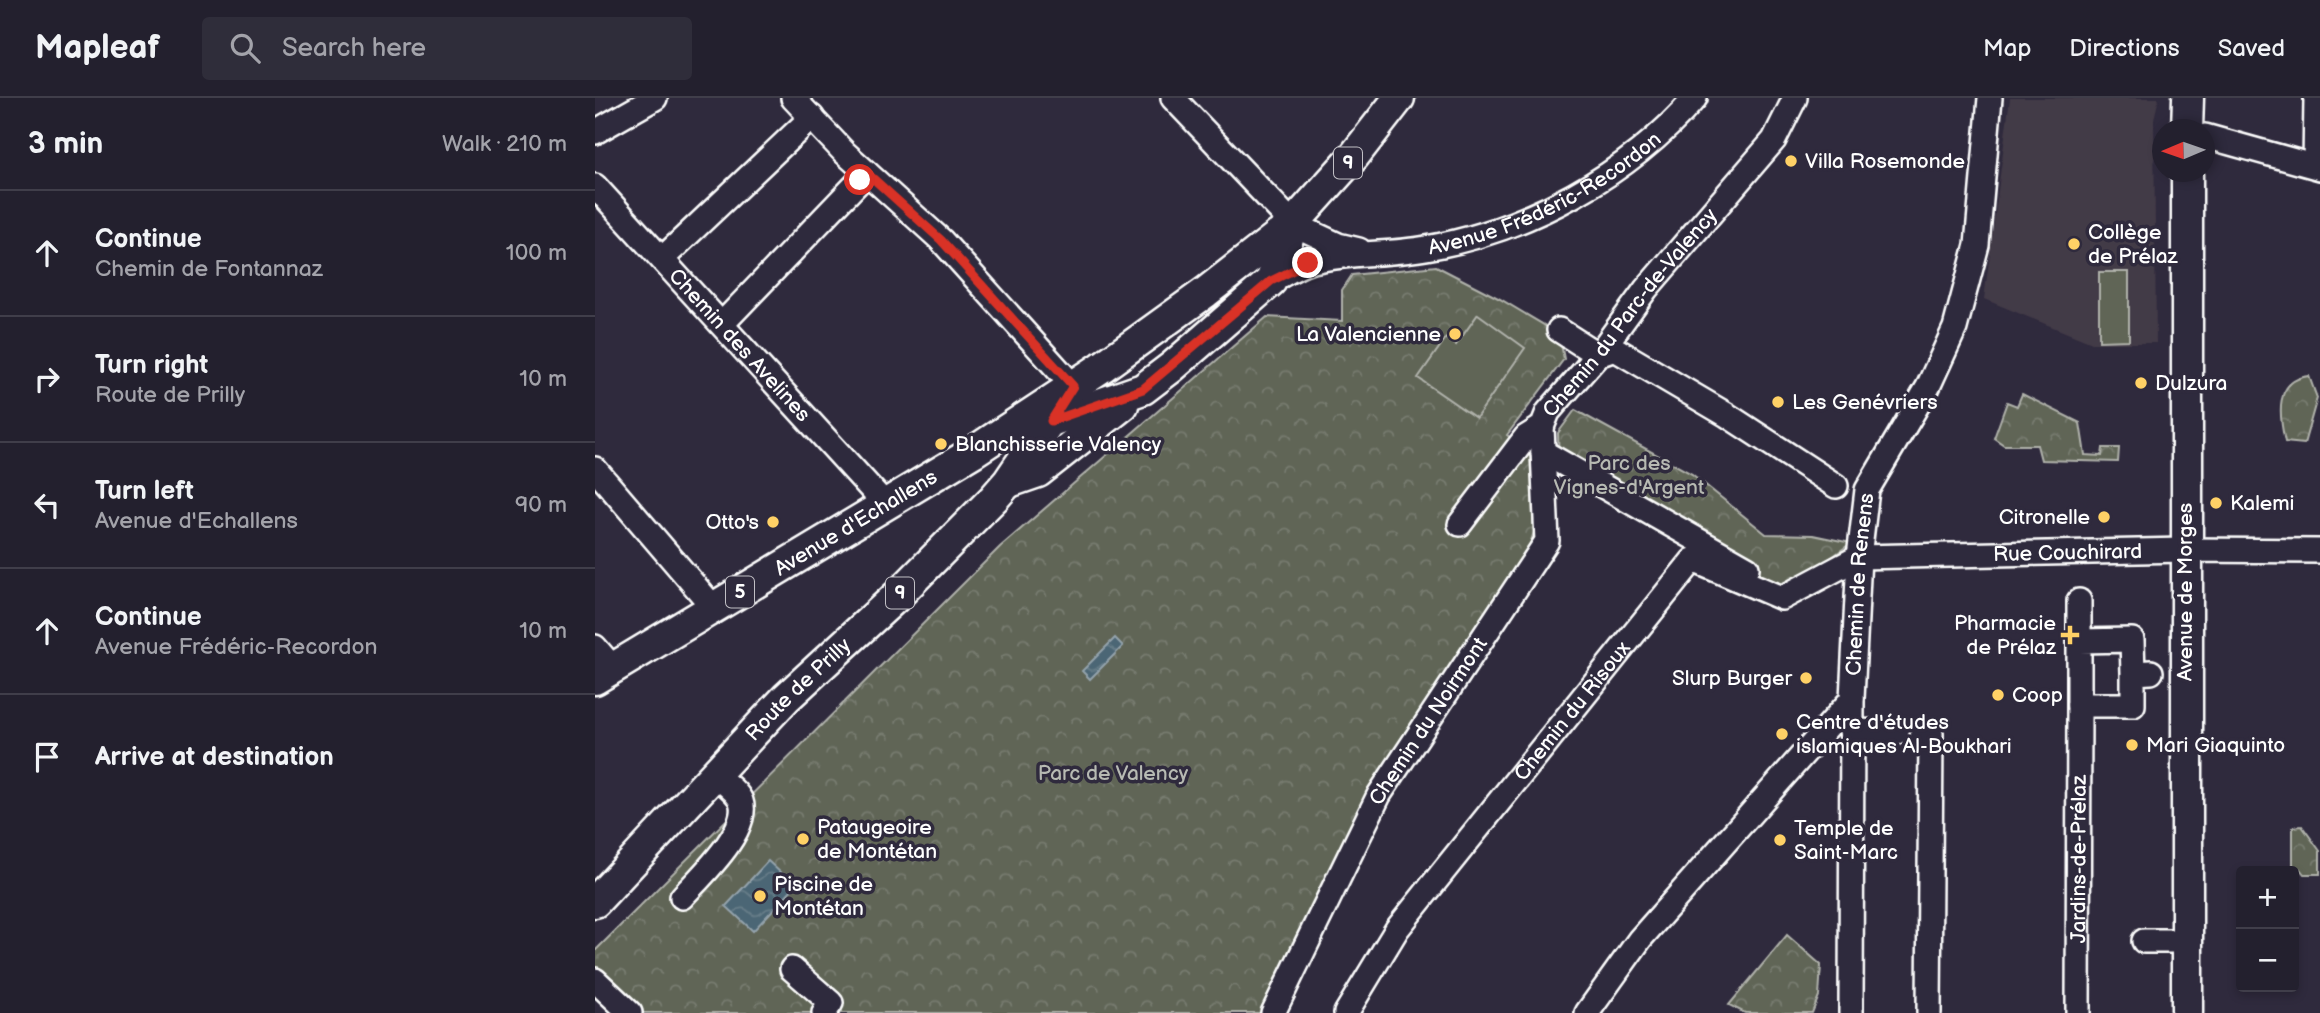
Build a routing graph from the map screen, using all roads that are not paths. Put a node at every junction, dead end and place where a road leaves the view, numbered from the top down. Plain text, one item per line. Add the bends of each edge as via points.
1 (655, 98) edge
2 (793, 98) edge
3 (1173, 98) edge
4 (1399, 98) edge
5 (1695, 98) edge
6 (1795, 98) edge
7 (1990, 98) edge
8 (2188, 98) edge
9 (2316, 98) edge
10 (812, 117) junction
11 (2187, 119) edge
12 (595, 132) edge
13 (2215, 139) edge
14 (2318, 167) edge
15 (867, 173) junction
16 (2187, 182) edge
17 (595, 186) edge
18 (1293, 224) junction
19 (1376, 253) junction
20 (662, 259) junction
21 (1271, 281) junction
22 (722, 324) junction
23 (1559, 330) dead end
24 (1598, 355) junction
25 (1073, 386) junction
26 (1143, 389) junction
27 (1051, 421) junction
28 (1542, 427) junction
29 (973, 452) junction
30 (1543, 452) junction
31 (595, 469) edge
32 (1008, 482) junction
33 (1836, 486) dead end
34 (885, 504) junction
35 (1460, 524) dead end
36 (2185, 550) junction
37 (2320, 551) edge
38 (1859, 557) junction
39 (1800, 590) junction
40 (2079, 601) dead end
41 (714, 608) junction
42 (2079, 641) junction
43 (601, 665) edge
44 (1852, 699) junction
45 (2079, 705) junction
46 (1851, 731) junction
47 (1897, 732) dead end
48 (1921, 734) dead end
49 (714, 774) junction
50 (682, 897) dead end
51 (595, 902) edge
52 (2144, 941) dead end
53 (2187, 941) junction
54 (792, 969) dead end
55 (595, 980) edge
56 (630, 1013) edge
57 (824, 1013) edge
58 (1273, 1013) edge
59 (1346, 1013) edge
60 (1587, 1013) edge
61 (1851, 1013) edge
62 (1929, 1013) edge
63 (2078, 1013) edge
64 (2187, 1013) edge

1 - 12 street
2 - 10 street
3 - 18 street
4 - 18 main road, Avenue d'Echallens / 9
5 - 19 street, Avenue Frédéric-Recordon via 1649,143 1544,210 1452,242
6 - 24 street, Chemin du Parc-de-Valency via 1773,140 1646,289
7 - 38 street, Chemin de Renens via 1977,245 1955,328 1928,387 1867,490
8 - 11 main road
9 - 14 street
10 - 15 street
10 - 20 street
13 - 14 street
15 - 22 street
15 - 25 street via 941,240
16 - 36 main road, Avenue de Morges
17 - 20 street, Chemin des Avelines
18 - 19 street, Avenue Frédéric-Recordon via 1338,245
18 - 21 main road, Avenue d'Echallens / 9
18 - 25 main road, Avenue d'Echallens / 9
19 - 21 street, Avenue Frédéric-Recordon via 1308,263
20 - 22 street, Chemin des Avelines
21 - 26 main road, Avenue d'Echallens / 9
22 - 34 street, Chemin des Avelines
23 - 24 street
24 - 28 street, Chemin du Parc-de-Valency via 1548,412
24 - 33 street via 1615,349
25 - 27 main road, Route de Prilly / 9
25 - 29 main road, Avenue d'Echallens / 5
26 - 27 main road, Avenue d'Echallens / 5
26 - 32 main road, Route de Prilly / 9 via 1038,472
27 - 29 main road, Avenue d'Echallens / 5
27 - 32 main road, Route de Prilly / 9
28 - 30 street, Chemin du Noirmont
28 - 35 street, Chemin du Parc-de-Valency via 1526,437
29 - 34 main road, Avenue d'Echallens / 5
30 - 39 street via 1706,547
30 - 58 street, Chemin du Noirmont via 1547,541 1379,795
31 - 41 street
32 - 49 main road, Route de Prilly / 9
34 - 41 main road, Avenue d'Echallens / 5
36 - 37 street, Rue Couchirard
36 - 38 street, Rue Couchirard
36 - 53 main road, Avenue de Morges
38 - 39 street, Chemin du Risoux
38 - 44 street, Chemin de Renens
39 - 59 street, Chemin du Risoux via 1782,598 1693,560 1397,929
40 - 42 street, Jardins-de-Prélaz
41 - 43 main road, Avenue d'Echallens / 5
42 - 45 street, Jardins-de-Prélaz
42 - 45 street via 2133,640 2142,673 2133,705
44 - 46 street, Chemin de Renens
44 - 60 street via 1640,939
45 - 63 street, Jardins-de-Prélaz
46 - 47 street
46 - 61 street, Chemin de Renens
48 - 62 street via 1931,734
49 - 50 street via 738,796 743,811 736,834
49 - 51 main road, Route de Prilly / 9
52 - 53 street
53 - 64 main road, Avenue de Morges
54 - 57 street via 831,1003
55 - 56 street

